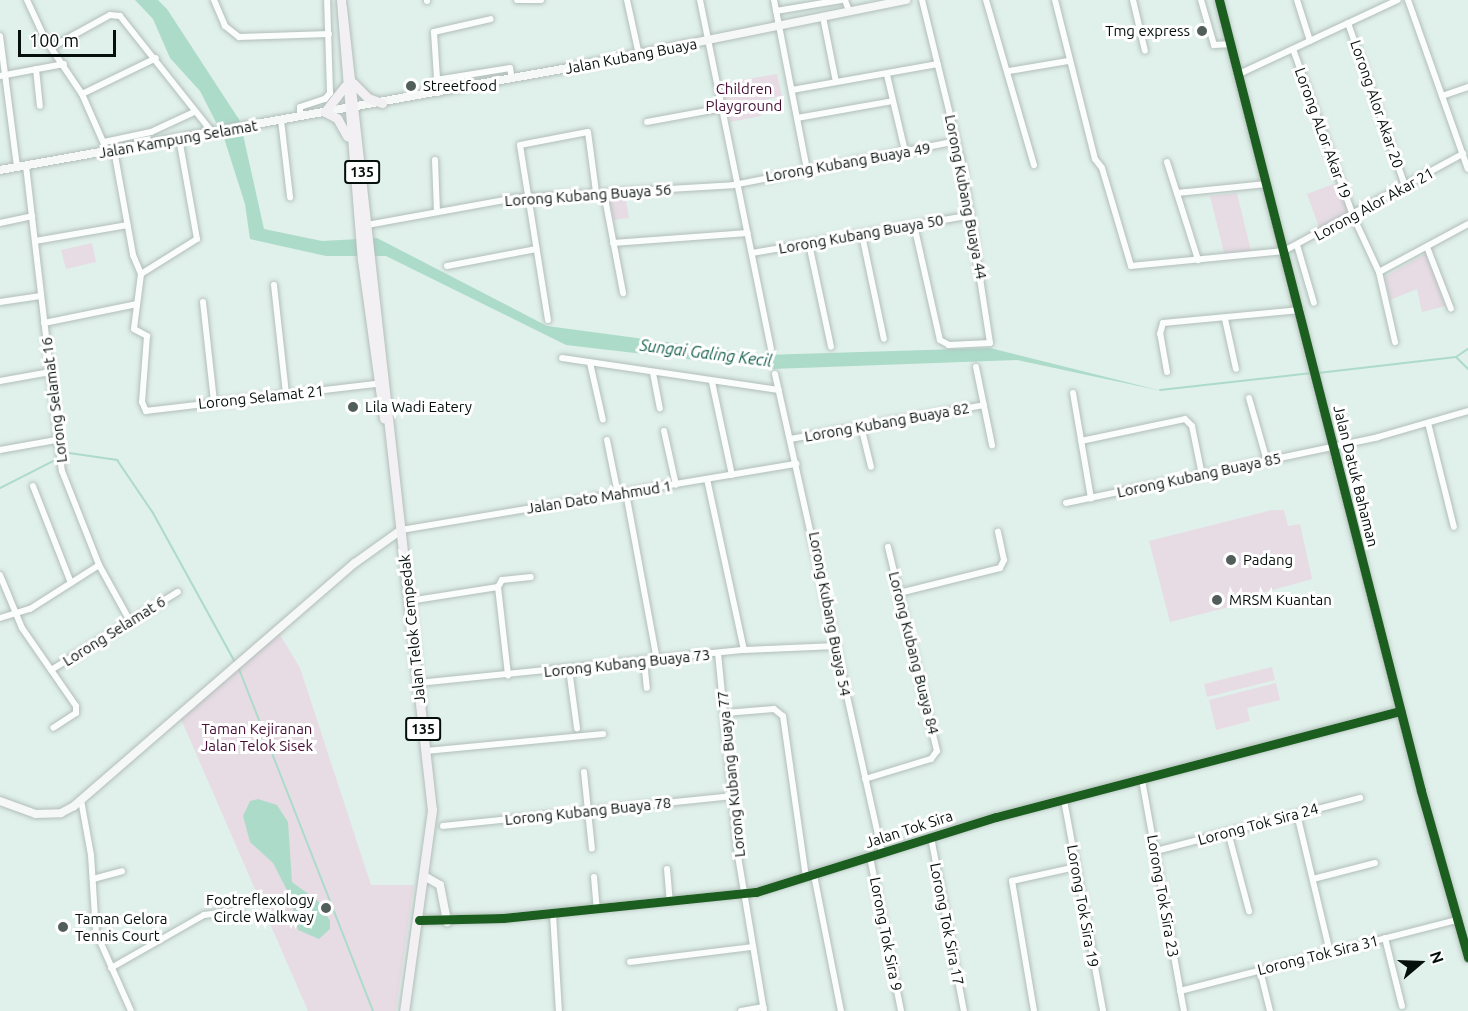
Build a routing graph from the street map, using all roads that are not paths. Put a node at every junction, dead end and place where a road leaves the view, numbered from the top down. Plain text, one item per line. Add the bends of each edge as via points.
1 (27, 0) edge
2 (214, 0) edge
3 (327, 0) edge
4 (517, 0) edge
5 (541, 0) edge
6 (627, 0) edge
7 (700, 0) edge
8 (774, 0) edge
9 (843, 0) edge
10 (906, 0) edge
11 (922, 0) edge
12 (986, 0) edge
13 (1055, 0) edge
14 (1133, 0) edge
15 (1202, 0) edge
16 (1219, 0) edge
17 (1297, 0) edge
18 (1398, 0) edge
19 (1408, 0) edge
20 (341, 4) edge
21 (776, 11) junction
22 (849, 11) junction
23 (822, 17) junction
24 (491, 19) dead end
25 (1348, 23) junction
26 (779, 26) junction
27 (329, 34) junction
28 (0, 36) edge
29 (709, 40) junction
30 (1310, 41) junction
31 (1232, 44) junction
32 (52, 47) junction
33 (1293, 49) junction
34 (1145, 51) dead end
35 (639, 55) junction
36 (156, 58) junction
37 (1068, 61) junction
38 (64, 64) junction
39 (938, 64) junction
40 (36, 69) junction
41 (1009, 71) junction
42 (1239, 74) junction
43 (3, 75) edge
44 (887, 75) junction
45 (512, 79) junction
46 (436, 80) junction
47 (836, 82) junction
48 (349, 85) junction
49 (1468, 87) edge
50 (792, 90) junction
51 (438, 93) junction
52 (82, 94) junction
53 (1442, 96) junction
54 (893, 101) junction
55 (382, 103) junction
56 (40, 106) dead end
57 (351, 108) junction
58 (723, 108) junction
59 (194, 112) junction
60 (325, 112) junction
61 (10, 117) junction
62 (300, 117) junction
63 (797, 118) junction
64 (0, 119) edge
65 (281, 120) junction
66 (647, 122) dead end
67 (216, 131) junction
68 (179, 138) junction
69 (957, 141) junction
70 (104, 142) junction
71 (350, 143) junction
72 (111, 151) junction
73 (906, 151) junction
74 (1463, 154) junction
75 (435, 160) dead end
76 (1167, 162) dead end
77 (26, 165) junction
78 (1034, 165) dead end
79 (16, 167) junction
80 (807, 169) junction
81 (1468, 169) edge
82 (0, 170) edge
83 (738, 183) junction
84 (1267, 184) junction
85 (1405, 186) junction
86 (600, 192) junction
87 (1177, 193) junction
88 (526, 196) junction
89 (290, 197) dead end
90 (437, 212) junction
91 (970, 215) junction
92 (32, 216) junction
93 (1353, 216) junction
94 (0, 223) edge
95 (1468, 224) edge
96 (128, 225) junction
97 (368, 225) junction
98 (914, 225) junction
99 (748, 233) junction
100 (862, 235) junction
101 (364, 236) junction
102 (35, 242) junction
103 (613, 243) junction
104 (809, 244) junction
105 (1297, 245) junction
106 (1427, 247) junction
107 (536, 249) junction
108 (1284, 251) junction
109 (752, 253) junction
110 (366, 260) junction
111 (1198, 260) junction
112 (447, 266) dead end
113 (1380, 272) junction
114 (141, 274) junction
115 (274, 285) dead end
116 (623, 293) dead end
117 (41, 297) junction
118 (0, 302) edge
119 (203, 302) dead end
120 (1314, 303) dead end
121 (137, 304) junction
122 (1451, 309) dead end
123 (1300, 310) junction
124 (1225, 319) junction
125 (548, 320) dead end
126 (44, 323) junction
127 (884, 339) dead end
128 (1395, 342) dead end
129 (831, 347) dead end
130 (771, 349) dead end
131 (562, 358) dead end
132 (590, 363) junction
133 (976, 367) dead end
134 (1236, 369) dead end
135 (50, 372) junction
136 (1167, 372) dead end
137 (654, 373) junction
138 (775, 374) dead end
139 (0, 381) edge
140 (712, 382) junction
141 (376, 384) junction
142 (779, 390) junction
143 (1073, 393) dead end
144 (286, 394) junction
145 (1249, 398) dead end
146 (214, 402) junction
147 (984, 405) junction
148 (660, 408) dead end
149 (1468, 411) edge
150 (603, 420) dead end
151 (1428, 423) junction
152 (386, 426) junction
153 (861, 426) junction
154 (664, 431) dead end
155 (790, 439) junction
156 (56, 440) junction
157 (607, 440) dead end
158 (1081, 441) junction
159 (993, 445) dead end
160 (1333, 446) junction
161 (0, 450) edge
162 (1266, 460) junction
163 (796, 464) junction
164 (871, 466) dead end
165 (732, 475) junction
166 (1202, 475) junction
167 (707, 479) junction
168 (676, 484) junction
169 (33, 486) dead end
170 (622, 494) junction
171 (1092, 498) junction
172 (1066, 503) dead end
173 (1454, 527) dead end
174 (401, 531) junction
175 (998, 532) dead end
176 (888, 547) dead end
177 (99, 565) junction
178 (0, 575) edge
179 (531, 577) dead end
180 (71, 583) junction
181 (498, 587) junction
182 (178, 592) dead end
183 (899, 593) junction
184 (409, 601) junction
185 (15, 615) junction
186 (0, 618) edge
187 (130, 621) junction
188 (836, 646) junction
189 (744, 650) junction
190 (718, 653) junction
191 (657, 660) junction
192 (644, 661) junction
193 (569, 669) junction
194 (51, 670) junction
195 (508, 675) junction
196 (418, 683) junction
197 (647, 688) dead end
198 (1400, 711) junction
199 (725, 712) junction
200 (53, 728) dead end
201 (577, 728) dead end
202 (603, 734) dead end
203 (426, 751) junction
204 (584, 772) dead end
205 (865, 779) junction
206 (1142, 780) junction
207 (732, 796) junction
208 (1360, 798) dead end
209 (1064, 800) junction
210 (0, 801) edge
211 (81, 801) junction
212 (588, 810) junction
213 (1297, 814) junction
214 (443, 826) dead end
215 (1228, 832) junction
216 (931, 837) junction
217 (592, 849) dead end
218 (1156, 851) junction
219 (882, 853) junction
220 (870, 857) junction
221 (1375, 863) dead end
222 (1076, 867) junction
223 (667, 869) dead end
224 (122, 871) dead end
225 (810, 876) junction
226 (426, 877) junction
227 (594, 877) dead end
228 (93, 879) junction
229 (1313, 879) junction
230 (744, 894) junction
231 (670, 902) junction
232 (597, 909) junction
233 (241, 910) dead end
234 (1249, 911) dead end
235 (553, 914) junction
236 (419, 920) junction
237 (1457, 920) junction
238 (447, 922) junction
239 (1385, 938) junction
240 (753, 947) junction
241 (1330, 952) junction
242 (1468, 957) edge
243 (630, 962) dead end
244 (111, 968) junction
245 (1260, 970) junction
246 (1180, 991) junction
247 (1402, 1006) dead end
248 (764, 1009) edge
249 (130, 1011) edge
250 (404, 1011) edge
251 (559, 1011) edge
252 (741, 1011) edge
253 (841, 1011) edge
254 (901, 1011) edge
255 (964, 1011) edge
256 (1034, 1011) edge
257 (1103, 1011) edge
258 (1184, 1011) edge
259 (1270, 1011) edge

1 - 32 street
2 - 27 street via 225,26 239,37
3 - 27 street
4 - 5 street
6 - 35 street
7 - 29 street
8 - 21 street
9 - 21 street
9 - 22 street
10 - 22 street, Jalan Kubang Buaya
11 - 39 street, Lorong Kubang Buaya 44
12 - 41 street
13 - 37 street
14 - 34 street
15 - 31 street via 1214,45
16 - 31 street, Jalan Datuk Bahaman
17 - 30 street
18 - 25 street
19 - 53 street
20 - 48 main road, 135
21 - 26 street
22 - 23 street, Jalan Kubang Buaya
23 - 26 street, Jalan Kubang Buaya
23 - 47 street
24 - 46 street via 434,32
25 - 30 street
25 - 85 street, Lorong Alor Akar 20
26 - 29 street, Jalan Kubang Buaya
26 - 50 street
27 - 62 street via 328,97 300,107
28 - 43 street
29 - 35 street, Jalan Kubang Buaya
29 - 58 street
30 - 33 street
31 - 42 street, Jalan Datuk Bahaman
32 - 36 street via 114,14
32 - 38 street
33 - 42 street
33 - 93 street, Lorong ALor Akar 19
35 - 45 street, Jalan Kubang Buaya
36 - 52 street
36 - 59 street
37 - 41 street
37 - 111 street, Lorong Alor Akar 21 via 1131,266
38 - 40 street
38 - 52 street
39 - 44 street
39 - 69 street, Lorong Kubang Buaya 44
40 - 43 street
40 - 56 street
41 - 78 street
42 - 84 street, Jalan Datuk Bahaman
43 - 61 street
44 - 47 street
44 - 54 street
45 - 46 street via 510,68
45 - 51 street, Jalan Kubang Buaya
46 - 51 street
47 - 50 street
48 - 55 main road
48 - 57 main road, 135
48 - 60 main road
49 - 53 street
50 - 63 street
51 - 55 street, Jalan Kubang Buaya
52 - 70 street
53 - 74 street
54 - 63 street
54 - 73 street
55 - 57 street, Jalan Kubang Buaya
57 - 60 street, Jalan Kampung Selamat
57 - 71 main road, Jalan Telok Cempedak / 135
57 - 97 main road, Jalan Telok Cempedak / 135
58 - 66 street
58 - 83 street
59 - 67 street
59 - 70 street via 151,132
60 - 62 street, Jalan Kampung Selamat
60 - 71 main road via 340,122
61 - 64 street
61 - 79 street
62 - 65 street, Jalan Kampung Selamat
63 - 80 street
65 - 67 street, Jalan Kampung Selamat
65 - 89 street
67 - 68 street, Jalan Kampung Selamat
68 - 72 street, Jalan Kampung Selamat
68 - 114 street via 197,239
69 - 73 street, Lorong Kubang Buaya 49
69 - 91 street, Lorong Kubang Buaya 44
70 - 72 street
71 - 101 main road, Jalan Telok Cempedak / 135
72 - 77 street, Jalan Kampung Selamat
72 - 96 street
73 - 80 street, Lorong Kubang Buaya 49
74 - 81 street
74 - 85 street, Lorong Alor Akar 21
75 - 90 street
76 - 87 street
77 - 79 street, Jalan Kampung Selamat
77 - 92 street, Lorong Selamat 16
79 - 82 street, Jalan Kampung Selamat
80 - 83 street, Lorong Kubang Buaya 49
83 - 86 street, Lorong Kubang Buaya 56
83 - 99 street
84 - 87 street
84 - 108 street, Jalan Datuk Bahaman
85 - 93 street, Lorong Alor Akar 21
86 - 88 street, Lorong Kubang Buaya 56
86 - 88 street via 592,139 585,131 520,145
86 - 103 street
87 - 111 street
88 - 90 street, Lorong Kubang Buaya 56
88 - 107 street
90 - 97 street, Lorong Kubang Buaya 56
91 - 98 street, Lorong Kubang Buaya 50
91 - 98 street, Lorong Kubang Buaya 44 via 992,341 949,345 940,340
92 - 94 street
92 - 102 street, Lorong Selamat 16
93 - 105 street, Lorong Alor Akar 21
93 - 113 street, Lorong ALor Akar 19
95 - 106 street
96 - 102 street
96 - 114 street
97 - 101 main road, Jalan Telok Cempedak / 135
98 - 100 street, Lorong Kubang Buaya 50
99 - 103 street
99 - 109 street
100 - 104 street, Lorong Kubang Buaya 50
100 - 127 street
101 - 110 main road, Jalan Telok Cempedak / 135
102 - 117 street, Lorong Selamat 16
103 - 116 street
104 - 109 street, Lorong Kubang Buaya 50
104 - 129 street
105 - 108 street, Lorong Alor Akar 21
105 - 120 street
106 - 113 street
106 - 122 street
107 - 112 street
107 - 125 street
108 - 111 street, Lorong Alor Akar 21
108 - 123 street, Jalan Datuk Bahaman
109 - 130 street
110 - 141 main road, Jalan Telok Cempedak / 135
110 - 152 main road, Jalan Telok Cempedak / 135
113 - 128 street, Lorong ALor Akar 19
114 - 121 street
115 - 144 street
117 - 118 street
117 - 126 street, Lorong Selamat 16
119 - 146 street
121 - 126 street
121 - 146 street, Lorong Selamat 21 via 134,329 147,336 142,402 146,411
123 - 124 street
123 - 160 street, Jalan Datuk Bahaman
124 - 134 street
124 - 136 street via 1163,323 1160,334
126 - 135 street, Lorong Selamat 16
131 - 132 street
132 - 137 street
132 - 150 street
133 - 147 street
135 - 139 street
135 - 156 street, Lorong Selamat 16
137 - 140 street
137 - 148 street
138 - 142 street, Lorong Kubang Buaya 54
140 - 142 street
140 - 165 street
141 - 144 street, Lorong Selamat 21
141 - 152 main road, Jalan Telok Cempedak / 135
142 - 155 street, Lorong Kubang Buaya 54
143 - 158 street
144 - 146 street, Lorong Selamat 21
145 - 162 street
147 - 153 street, Lorong Kubang Buaya 82
147 - 159 street
149 - 151 street, Lorong Kubang Buaya 85
151 - 160 street, Lorong Kubang Buaya 85
151 - 173 street
152 - 174 main road, Jalan Telok Cempedak / 135
153 - 155 street, Lorong Kubang Buaya 82
153 - 164 street
154 - 168 street
155 - 163 street, Lorong Kubang Buaya 54
156 - 161 street
156 - 177 street, Lorong Selamat 16 via 62,471
157 - 170 street
158 - 166 street via 1185,419 1192,426
158 - 171 street
160 - 162 street, Lorong Kubang Buaya 85
160 - 198 street, Jalan Datuk Bahaman
162 - 166 street, Lorong Kubang Buaya 85
163 - 165 street, Jalan Dato Mahmud 1
163 - 188 street, Lorong Kubang Buaya 54
165 - 167 street, Jalan Dato Mahmud 1
166 - 171 street, Lorong Kubang Buaya 85
167 - 168 street, Jalan Dato Mahmud 1
167 - 189 street
168 - 170 street, Jalan Dato Mahmud 1
169 - 180 street
170 - 174 street, Jalan Dato Mahmud 1
170 - 191 street
171 - 172 street, Lorong Kubang Buaya 85
174 - 184 main road, Jalan Telok Cempedak / 135
174 - 211 street via 355,563
175 - 183 street via 1004,560 1000,568
176 - 183 street, Lorong Kubang Buaya 84
177 - 180 street
177 - 187 street, Lorong Selamat 16
178 - 185 street
179 - 181 street via 502,580
180 - 185 street
181 - 184 street
181 - 195 street
182 - 187 street, Lorong Selamat 6
183 - 205 street, Lorong Kubang Buaya 84 via 937,751 931,759
184 - 196 main road, Jalan Telok Cempedak / 135
185 - 186 street
185 - 194 street
187 - 194 street, Lorong Selamat 6
188 - 189 street, Lorong Kubang Buaya 73
188 - 205 street, Lorong Kubang Buaya 54
189 - 190 street, Lorong Kubang Buaya 73
190 - 191 street, Lorong Kubang Buaya 73
190 - 199 street, Lorong Kubang Buaya 77
191 - 192 street, Lorong Kubang Buaya 73
192 - 193 street, Lorong Kubang Buaya 73
192 - 197 street
193 - 195 street, Lorong Kubang Buaya 73
193 - 201 street
194 - 200 street via 77,710
195 - 196 street, Lorong Kubang Buaya 73
196 - 203 main road, Jalan Telok Cempedak / 135
198 - 206 street, Jalan Tok Sira
198 - 237 street, Jalan Datuk Bahaman
199 - 207 street, Lorong Kubang Buaya 77
199 - 225 street via 774,709 783,716
202 - 203 street
203 - 226 main road, Jalan Telok Cempedak / 135 via 432,823
204 - 212 street
205 - 219 street, Lorong Kubang Buaya 54
206 - 209 street, Jalan Tok Sira
206 - 218 street, Lorong Tok Sira 23
207 - 212 street, Lorong Kubang Buaya 78
207 - 230 street, Lorong Kubang Buaya 77
208 - 213 street, Lorong Tok Sira 24
209 - 216 street, Jalan Tok Sira
209 - 222 street, Lorong Tok Sira 19
210 - 211 street via 44,815 61,813
211 - 228 street
212 - 214 street, Lorong Kubang Buaya 78
212 - 217 street
213 - 215 street, Lorong Tok Sira 24
213 - 229 street
215 - 218 street, Lorong Tok Sira 24
215 - 234 street
216 - 219 street, Jalan Tok Sira
216 - 255 street, Lorong Tok Sira 17
218 - 246 street, Lorong Tok Sira 23
219 - 220 street, Jalan Tok Sira
220 - 225 street, Jalan Tok Sira
220 - 254 street, Lorong Tok Sira 9
221 - 229 street
222 - 256 street via 1012,881
222 - 257 street, Lorong Tok Sira 19
223 - 231 street
224 - 228 street
225 - 230 street, Jalan Tok Sira
225 - 253 street
226 - 236 main road, Jalan Telok Cempedak / 135
226 - 238 street via 443,890
227 - 232 street
228 - 244 street via 94,922
229 - 241 street
230 - 231 street, Jalan Tok Sira
230 - 240 street, Lorong Kubang Buaya 77
231 - 232 street, Jalan Tok Sira
232 - 235 street, Jalan Tok Sira
233 - 244 street via 204,915
235 - 238 street, Jalan Tok Sira
235 - 251 street
236 - 238 street, Jalan Tok Sira
236 - 250 main road, Jalan Telok Cempedak / 135
237 - 239 street, Lorong Tok Sira 31
237 - 242 street, Jalan Datuk Bahaman
239 - 241 street, Lorong Tok Sira 31
239 - 247 street
240 - 243 street
240 - 248 street, Lorong Kubang Buaya 77
241 - 245 street, Lorong Tok Sira 31
244 - 249 street
245 - 246 street, Lorong Tok Sira 31
245 - 259 street
246 - 258 street, Lorong Tok Sira 23
248 - 252 street

